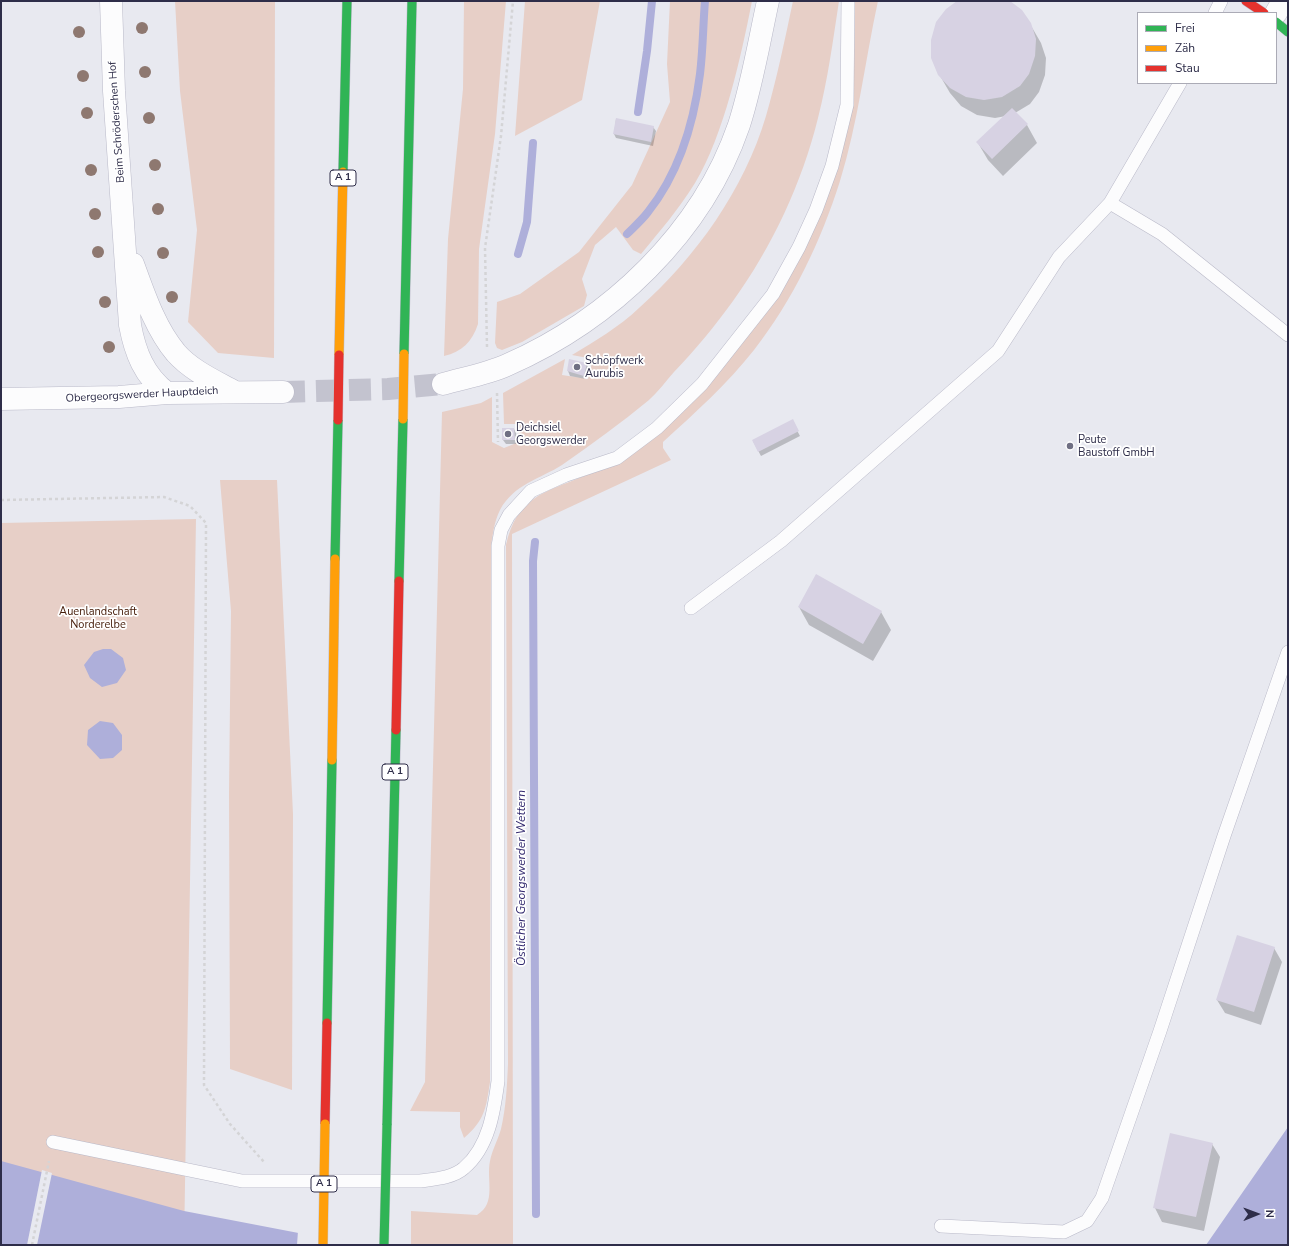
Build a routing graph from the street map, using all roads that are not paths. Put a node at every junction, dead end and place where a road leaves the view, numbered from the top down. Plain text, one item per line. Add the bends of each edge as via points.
1 (111, 1) edge
2 (347, 1) edge
3 (412, 1) edge
4 (768, 1) edge
5 (848, 1) edge
6 (1221, 1) edge
7 (1246, 1) edge
8 (1283, 1) edge
9 (1216, 12) edge
10 (1262, 12) edge
11 (1277, 12) edge
12 (1277, 23) edge
13 (1288, 32) edge
14 (1179, 84) edge
15 (1110, 203) junction
16 (126, 243) junction
17 (1288, 335) edge
18 (443, 384) tunnel mouth
19 (234, 391) junction
20 (167, 392) junction
21 (284, 392) tunnel mouth
22 (1, 399) edge
23 (691, 608) dead end
24 (1288, 652) edge
25 (53, 1142) dead end
26 (941, 1226) dead end
27 (323, 1245) edge
28 (384, 1245) edge

1 - 16 street, Beim Schröderschen Hof via 114,91
2 - 27 main road, A 1, bridge
3 - 28 main road, A 1, bridge
4 - 18 street via 750,84 738,125 725,158 692,216 642,274 585,322 508,364 493,379
5 - 25 lane via 847,105 832,166 799,247 773,294 702,384 657,428 617,458 566,475 531,491 518,504 501,530 498,546 498,1081 494,1113 482,1147 464,1169 443,1177 420,1180 242,1181
6 - 9 lane
7 - 10 main road
8 - 11 street
12 - 13 main road
14 - 15 lane
15 - 17 lane via 1162,234
15 - 23 lane via 1059,256 998,351 781,541
16 - 19 street, Beim Schröderschen Hof via 160,328 177,354 203,374
16 - 20 street, Beim Schröderschen Hof via 132,339 143,367
19 - 20 street, Obergeorgswerder Hauptdeich
19 - 21 street, Obergeorgswerder Hauptdeich
20 - 22 street, Obergeorgswerder Hauptdeich via 119,397
24 - 26 lane via 1102,1198 1088,1221 1064,1232

